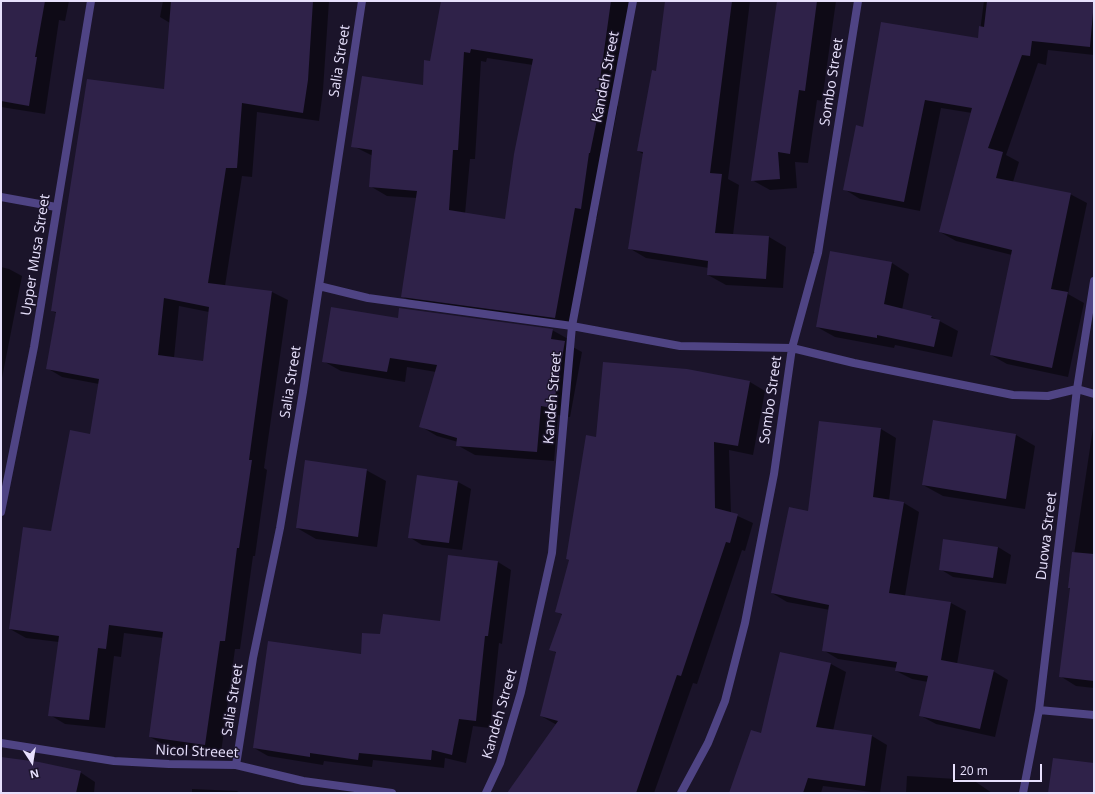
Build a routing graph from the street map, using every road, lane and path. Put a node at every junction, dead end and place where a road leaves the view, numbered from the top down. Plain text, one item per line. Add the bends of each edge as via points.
1 (90, 1) edge
2 (362, 1) edge
3 (633, 1) edge
4 (858, 1) edge
5 (1, 197) edge
6 (56, 207) junction
7 (1094, 281) edge
8 (319, 286) junction
9 (572, 326) junction
10 (792, 348) junction
11 (1077, 389) junction
12 (1094, 394) edge
13 (5, 469) edge
14 (1, 512) edge
15 (1039, 710) junction
16 (1094, 715) edge
17 (1, 743) edge
18 (236, 764) junction
19 (392, 793) edge
20 (486, 793) edge
21 (681, 793) edge
22 (1022, 793) edge

1 - 6 street, Upper Musa Street
2 - 8 street, Salia Street
3 - 9 street, Kandeh Street
4 - 10 street, Sombo Street via 818,253
5 - 6 street
6 - 13 street, Upper Musa Street via 34,347
7 - 11 street, Duowa Street
8 - 9 street via 368,298
8 - 18 street, Salia Street via 280,528 253,658
9 - 10 street via 680,346
9 - 20 street, Kandeh Street via 552,553 521,692 500,763
10 - 11 street via 1013,395 1048,396
10 - 21 street, Sombo Street via 774,474 745,623 725,701 708,743
11 - 12 street
11 - 15 street, Duowa Street
13 - 14 street, Upper Musa Street
15 - 16 street
15 - 22 street, Duowa Street
17 - 18 street, Nicol Streeet via 114,761
18 - 19 street, Nicol Streeet via 303,780

